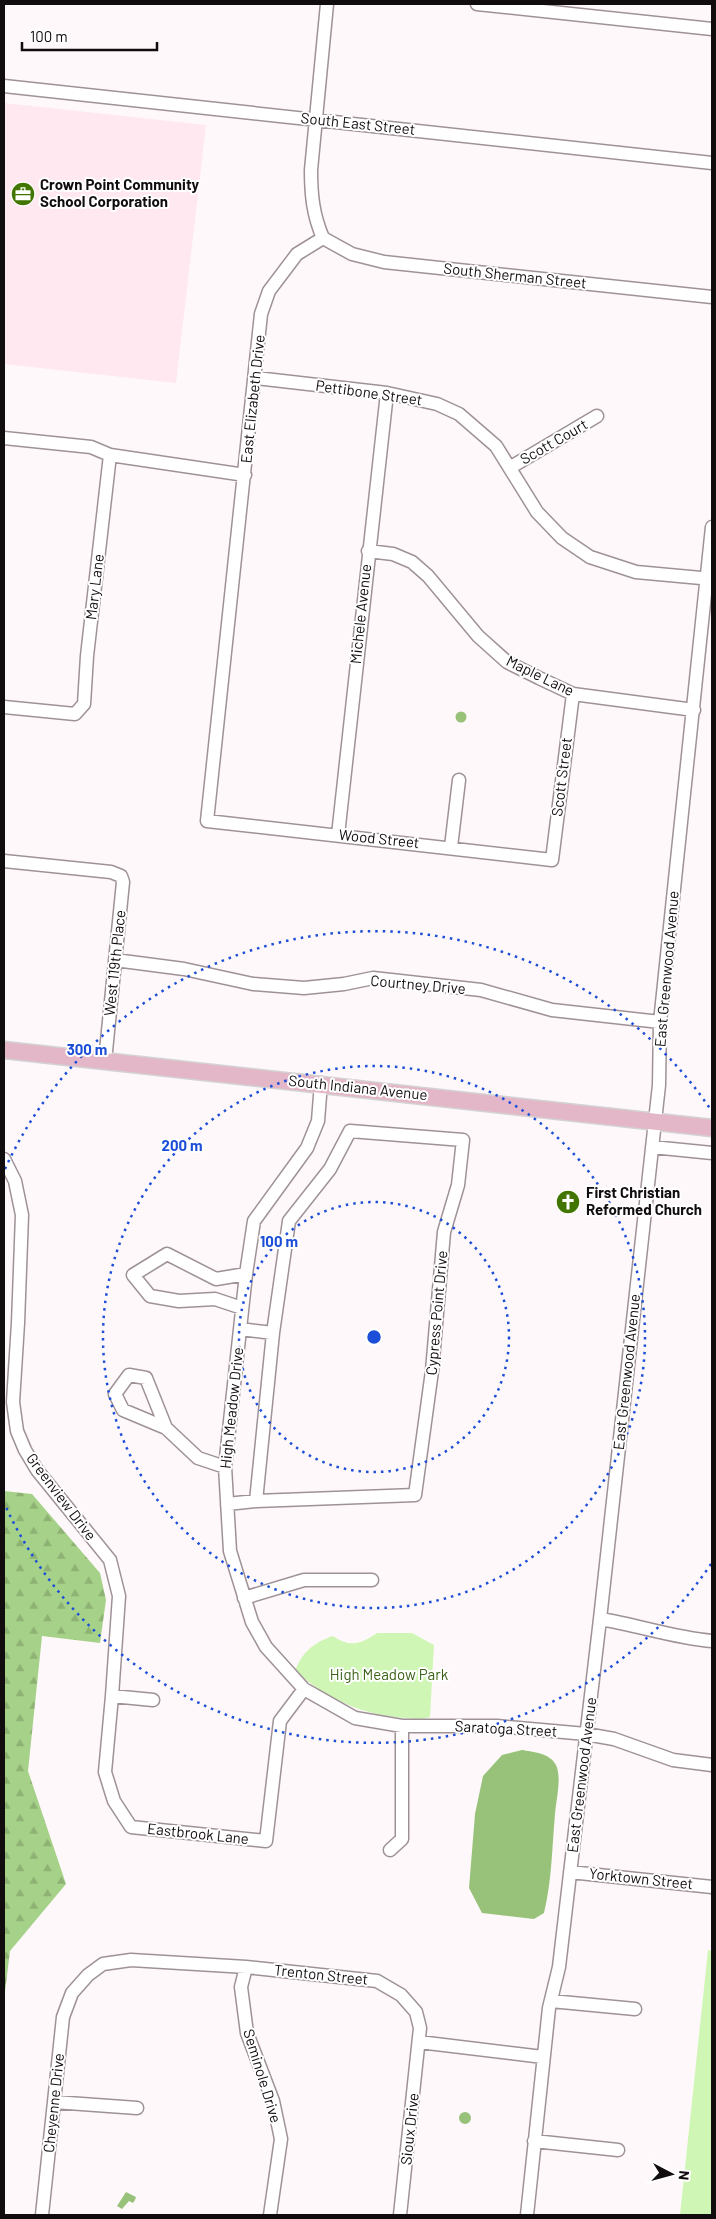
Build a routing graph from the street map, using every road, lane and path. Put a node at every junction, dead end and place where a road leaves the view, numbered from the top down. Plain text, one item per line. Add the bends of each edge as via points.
1 (327, 4) edge
2 (477, 4) edge
3 (712, 29) edge
4 (4, 86) edge
5 (316, 120) junction
6 (712, 163) edge
7 (323, 238) junction
8 (712, 297) edge
9 (256, 378) junction
10 (387, 393) junction
11 (597, 416) dead end
12 (4, 438) edge
13 (110, 455) junction
14 (511, 467) junction
15 (245, 474) junction
16 (712, 527) edge
17 (368, 551) junction
18 (709, 579) edge
19 (573, 694) junction
20 (4, 707) edge
21 (694, 710) junction
22 (459, 780) dead end
23 (207, 821) joint
24 (338, 835) junction
25 (451, 847) junction
26 (552, 860) joint
27 (4, 861) edge
28 (115, 960) junction
29 (660, 1022) junction
30 (4, 1050) edge
31 (105, 1061) junction
32 (322, 1083) junction
33 (654, 1121) junction
34 (712, 1128) edge
35 (652, 1147) junction
36 (712, 1153) edge
37 (4, 1159) edge
38 (246, 1274) junction
39 (242, 1308) junction
40 (240, 1329) junction
41 (273, 1333) junction
42 (166, 1428) junction
43 (225, 1467) junction
44 (256, 1501) junction
45 (227, 1504) junction
46 (372, 1580) dead end
47 (244, 1598) junction
48 (600, 1619) junction
49 (712, 1641) edge
50 (304, 1689) junction
51 (112, 1696) junction
52 (153, 1700) dead end
53 (402, 1726) junction
54 (586, 1734) junction
55 (712, 1765) edge
56 (131, 1827) joint
57 (390, 1850) dead end
58 (570, 1872) junction
59 (712, 1887) edge
60 (246, 1968) junction
61 (72, 1992) joint
62 (551, 2001) junction
63 (635, 2009) dead end
64 (420, 2042) junction
65 (543, 2057) junction
66 (54, 2102) junction
67 (137, 2108) dead end
68 (534, 2141) junction
69 (618, 2150) dead end
70 (42, 2215) edge
71 (270, 2215) edge
72 (400, 2215) edge
73 (528, 2215) edge

1 - 5 street
2 - 3 street
4 - 5 street, South East Street
5 - 6 street, South East Street
5 - 7 street via 311,194
7 - 8 street, South Sherman Street via 352,254 384,262
7 - 9 street, East Elizabeth Drive via 297,254 269,291 261,314
9 - 10 street, Pettibone Street
9 - 15 street, East Elizabeth Drive
10 - 14 street, Pettibone Street via 437,404 459,414 496,446
10 - 17 street, Michele Avenue
11 - 14 street, Scott Court
12 - 13 street via 91,447
13 - 15 street
13 - 20 street, Mary Lane via 84,704 75,714
14 - 18 street, Pettibone Street via 537,512 562,538 590,557 636,572
15 - 23 street, East Elizabeth Drive
16 - 18 street, East Greenwood Avenue
17 - 19 street, Maple Lane via 393,554 412,562 428,576 478,636 507,662
17 - 24 street, Michele Avenue
18 - 21 street, East Greenwood Avenue
19 - 21 street, Maple Lane
19 - 26 street, Scott Street
21 - 29 street, East Greenwood Avenue
22 - 25 street
23 - 24 street, Wood Street
24 - 25 street, Wood Street
25 - 26 street, Wood Street
27 - 28 street, West 119th Place via 111,872 121,876
28 - 29 street, Courtney Drive via 184,969 253,984 304,988 373,978 481,990 552,1010
28 - 31 street, West 119th Place
29 - 33 street, East Greenwood Avenue via 659,1085
30 - 31 main road, South Indiana Avenue
31 - 32 main road, South Indiana Avenue
32 - 33 main road, South Indiana Avenue
32 - 38 street, High Meadow Drive via 318,1122 307,1148 254,1221
33 - 34 main road, South Indiana Avenue
33 - 35 street, East Greenwood Avenue
35 - 36 street
35 - 48 street, East Greenwood Avenue
37 - 51 street, Greenview Drive via 14,1181 22,1216 13,1402 17,1431 37,1470 110,1560 119,1596
38 - 39 street, High Meadow Drive
38 - 39 street via 216,1279 167,1254 133,1275 150,1296 179,1301 215,1299
39 - 40 street, High Meadow Drive
40 - 41 street
40 - 43 street, High Meadow Drive
41 - 44 street, Cypress Point Drive
41 - 44 street, Cypress Point Drive via 288,1221 330,1169 350,1131 463,1140 458,1185 444,1232 432,1371 415,1496
42 - 42 street via 122,1410 115,1394 129,1375 146,1378
42 - 43 street via 198,1458
43 - 45 street, High Meadow Drive
44 - 45 street
45 - 47 street, High Meadow Drive via 230,1551
46 - 47 street via 304,1580
47 - 50 street, High Meadow Drive via 252,1622 266,1647
48 - 49 street
48 - 54 street, East Greenwood Avenue
50 - 53 street, Saratoga Street via 355,1718
50 - 56 street, Eastbrook Lane via 280,1721 266,1841
51 - 52 street
51 - 56 street, Greenview Drive via 104,1772 114,1802
53 - 54 street, Saratoga Street via 497,1726
53 - 57 street via 402,1839
54 - 55 street, Saratoga Street via 614,1739 673,1760
54 - 58 street, East Greenwood Avenue
58 - 59 street, Yorktown Street
58 - 62 street, East Greenwood Avenue via 559,1967
60 - 61 street, Trenton Street via 131,1960 103,1964
60 - 64 street, Trenton Street via 377,1981 401,1995 416,2012
60 - 71 street, Seminole Drive via 241,1987 247,2033 272,2101 281,2139
61 - 66 street, Cheyenne Drive via 63,2017
62 - 63 street
62 - 65 street, East Greenwood Avenue
64 - 65 street
64 - 72 street, Sioux Drive
65 - 68 street, East Greenwood Avenue
66 - 67 street
66 - 70 street, Cheyenne Drive
68 - 69 street
68 - 73 street, East Greenwood Avenue

